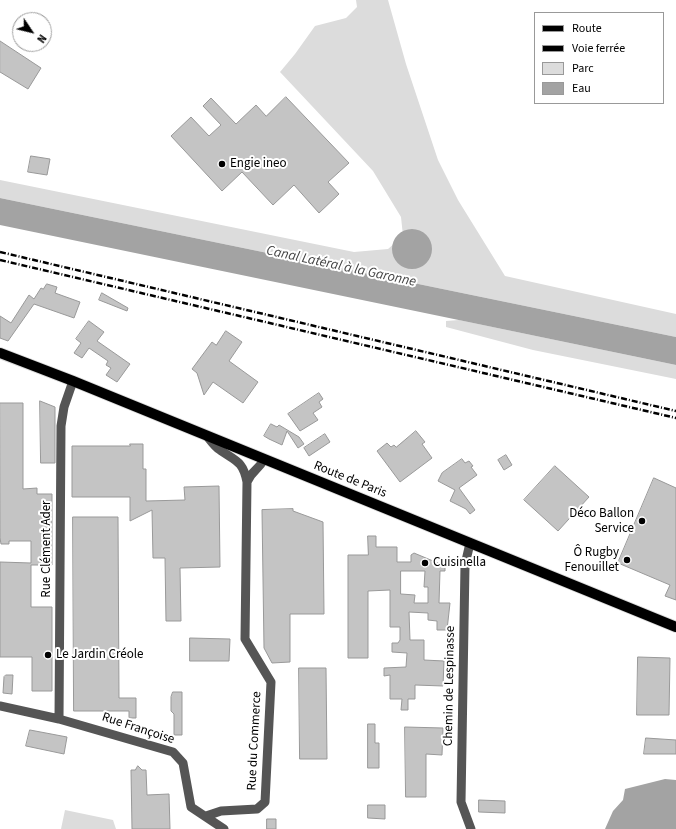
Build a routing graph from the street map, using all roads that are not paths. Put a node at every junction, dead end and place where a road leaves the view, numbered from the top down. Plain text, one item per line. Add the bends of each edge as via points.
1 (0, 352) edge
2 (73, 381) junction
3 (206, 435) junction
4 (264, 459) junction
5 (247, 482) junction
6 (470, 543) junction
7 (676, 627) edge
8 (0, 706) edge
9 (58, 719) junction
10 (206, 816) junction
11 (224, 829) edge
12 (471, 829) edge

1 - 2 main road, Route de Paris
2 - 3 main road, Route de Paris
2 - 9 street, Rue Clément Ader via 64,406 61,426
3 - 4 main road, Route de Paris
3 - 5 street, Rue du Commerce via 219,450 239,462
4 - 5 street via 261,466 250,474
4 - 6 main road, Route de Paris
5 - 10 street, Rue du Commerce via 245,640 271,682 265,802 256,809 221,811
6 - 7 main road, Route de Paris
6 - 12 street, Chemin de Lespinasse via 465,565 461,802
8 - 9 street, Rue Françoise
9 - 10 street, Rue Françoise via 173,752 183,763 190,807
10 - 11 street, Rue Françoise

